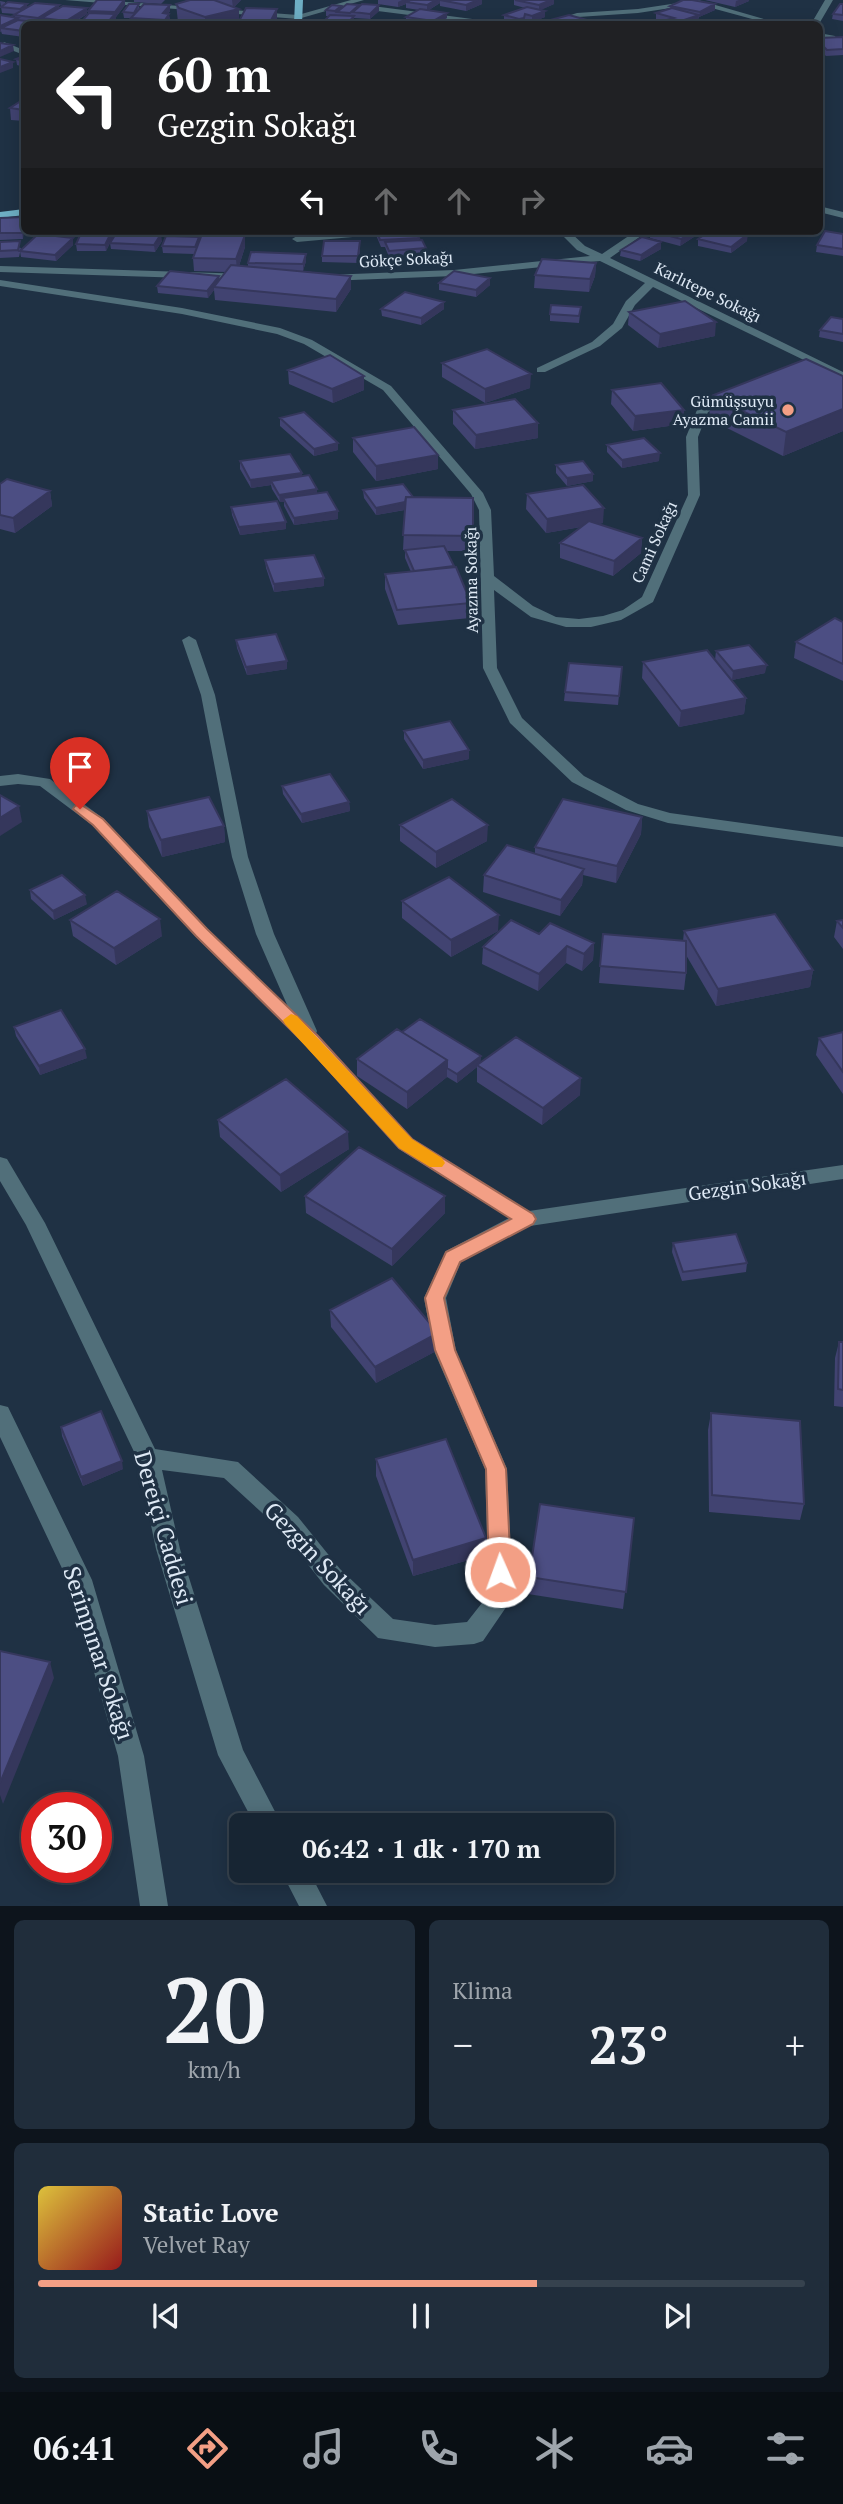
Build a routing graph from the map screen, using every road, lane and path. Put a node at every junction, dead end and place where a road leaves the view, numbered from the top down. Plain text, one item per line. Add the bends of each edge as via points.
1 (69, 0) edge
2 (299, 0) edge
3 (360, 0) edge
4 (831, 0) edge
5 (343, 5) junction
6 (298, 21) edge
7 (473, 21) edge
8 (556, 21) edge
9 (766, 21) edge
10 (817, 21) edge
11 (823, 37) edge
12 (843, 40) edge
13 (4, 44) edge
14 (21, 52) edge
15 (823, 210) edge
16 (21, 212) edge
17 (0, 215) edge
18 (843, 215) edge
19 (342, 235) edge
20 (567, 235) edge
21 (637, 235) edge
22 (297, 239) dead end
23 (604, 258) junction
24 (0, 269) edge
25 (254, 277) edge
26 (312, 278) edge
27 (652, 282) junction
28 (0, 283) edge
29 (541, 370) dead end
30 (843, 376) edge
31 (744, 393) edge
32 (489, 579) junction
33 (188, 640) dead end
34 (0, 781) edge
35 (843, 842) edge
36 (312, 1041) junction
37 (0, 1164) edge
38 (843, 1172) edge
39 (526, 1219) junction
40 (0, 1414) edge
41 (148, 1458) junction
42 (263, 1813) edge
43 (302, 1883) edge
44 (154, 1906) edge
45 (314, 1906) edge

1 - 6 street
2 - 6 main road
3 - 5 street
4 - 10 street
5 - 6 street
5 - 7 street
8 - 9 street via 696,2
11 - 12 street
13 - 14 street
15 - 18 street
16 - 17 main road
19 - 22 street
20 - 23 street, Karlıtepe Sokağı via 581,248
21 - 23 street
23 - 26 street, Gökçe Sokağı via 454,273
23 - 27 street, Karlıtepe Sokağı
24 - 25 street
27 - 29 street via 630,303 618,326 596,344
27 - 30 street, Karlıtepe Sokağı via 818,370
28 - 32 street, Ayazma Sokağı via 280,331 354,368 387,388 477,493 488,525
31 - 32 street, Cami Sokağı via 703,410 692,437 694,495 648,599 636,610 619,618 553,621 525,607
32 - 35 street, Ayazma Sokağı via 490,668 516,720 578,779 632,807 667,818
33 - 36 street via 208,695 240,857 265,934
34 - 36 street via 44,782 98,822
36 - 39 street via 405,1144
37 - 41 street, Dereiçi Caddesi via 35,1223
38 - 39 street, Gezgin Sokağı
39 - 41 street, Gezgin Sokağı via 453,1257 435,1298 445,1350 496,1469 502,1597 474,1633 435,1636 387,1630 332,1577 290,1524 230,1469
40 - 44 street, Serinpınar Sokağı via 80,1580 131,1756
41 - 42 street, Dereiçi Caddesi via 168,1549 231,1755
43 - 45 street

